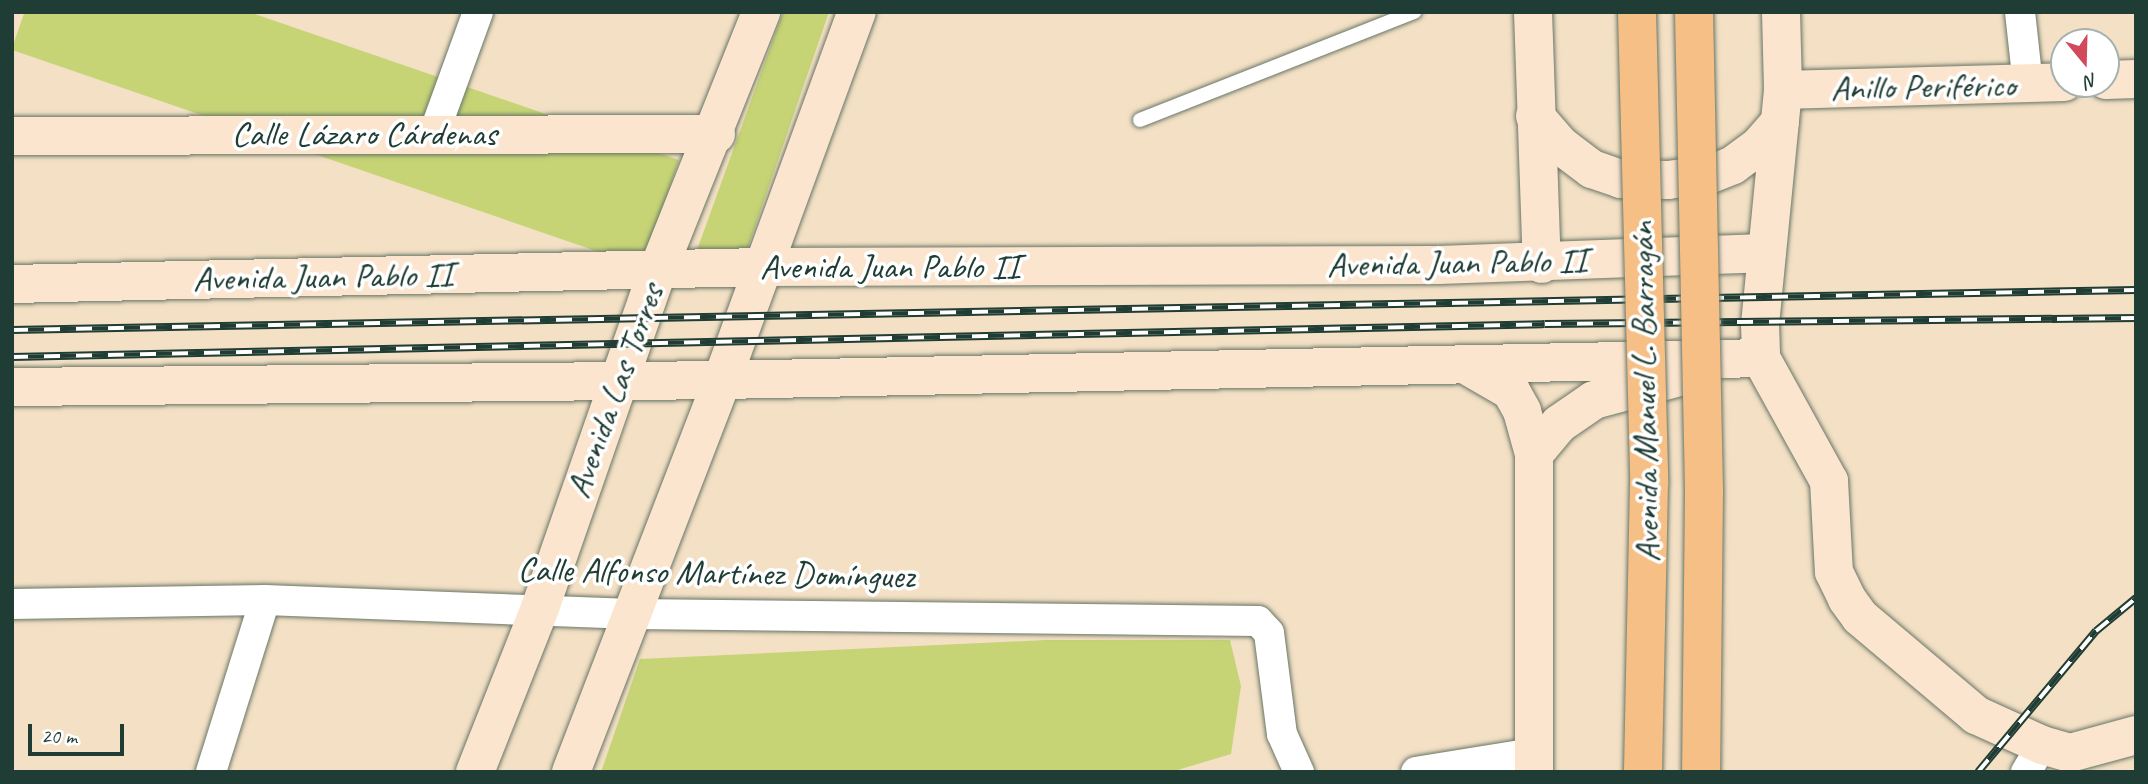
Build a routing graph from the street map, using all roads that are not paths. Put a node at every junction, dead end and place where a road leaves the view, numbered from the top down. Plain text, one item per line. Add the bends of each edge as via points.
1 (478, 12) edge
2 (761, 12) edge
3 (857, 12) edge
4 (1414, 12) edge
5 (1533, 12) edge
6 (1637, 12) edge
7 (1694, 12) edge
8 (1781, 12) edge
9 (2020, 12) edge
10 (2046, 83) edge
11 (1781, 106) junction
12 (1535, 116) junction
13 (1140, 120) dead end
14 (434, 133) junction
15 (716, 134) junction
16 (12, 136) edge
17 (1767, 253) junction
18 (1542, 264) junction
19 (761, 267) junction
20 (658, 270) junction
21 (12, 284) edge
22 (1761, 358) junction
23 (1468, 366) junction
24 (617, 380) junction
25 (722, 380) junction
26 (12, 387) edge
27 (1779, 392) junction
28 (1534, 454) junction
29 (265, 600) junction
30 (12, 604) edge
31 (540, 608) junction
32 (632, 614) junction
33 (2136, 735) edge
34 (2052, 760) edge
35 (1534, 762) edge
36 (211, 772) edge
37 (475, 772) edge
38 (571, 772) edge
39 (1299, 772) edge
40 (1416, 772) edge
41 (1643, 772) edge
42 (1702, 772) edge

1 - 14 street
2 - 15 street, Avenida Las Torres
3 - 19 street
4 - 13 lane
5 - 12 street
6 - 41 highway, Avenida Manuel L. Barragán, bridge via 1649,484
7 - 42 highway, Avenida Manuel L. Barragán, bridge via 1704,493
8 - 11 street
9 - 10 street
10 - 11 street, Anillo Periférico
11 - 12 street via 1733,165 1711,174 1668,180 1621,178 1592,169 1560,145
11 - 17 street
12 - 18 street
14 - 15 street, Calle Lázaro Cárdenas
14 - 16 street, Calle Lázaro Cárdenas
15 - 20 street, Avenida Las Torres
17 - 18 street, Avenida Juan Pablo II
17 - 22 street
18 - 19 street, Avenida Juan Pablo II
19 - 20 street, Avenida Juan Pablo II
19 - 25 street
20 - 21 street, Avenida Juan Pablo II
20 - 24 street, Avenida Las Torres
22 - 23 street
22 - 27 street
23 - 25 street
23 - 28 street via 1511,391
24 - 25 street
24 - 26 street
24 - 31 street, Avenida Las Torres
25 - 32 street
27 - 28 street via 1757,377 1731,372 1653,382 1594,400 1559,424
27 - 34 street via 1829,481 1834,572 1860,617 1976,715
28 - 35 street
29 - 30 street, Calle Alfonso Martínez Domínguez
29 - 31 street, Calle Alfonso Martínez Domínguez
29 - 36 street
31 - 32 street, Calle Alfonso Martínez Domínguez
31 - 37 street, Avenida Las Torres
32 - 38 street
32 - 39 street, Calle Alfonso Martínez Domínguez via 1258,621 1269,633 1282,734
33 - 34 street
35 - 40 street

